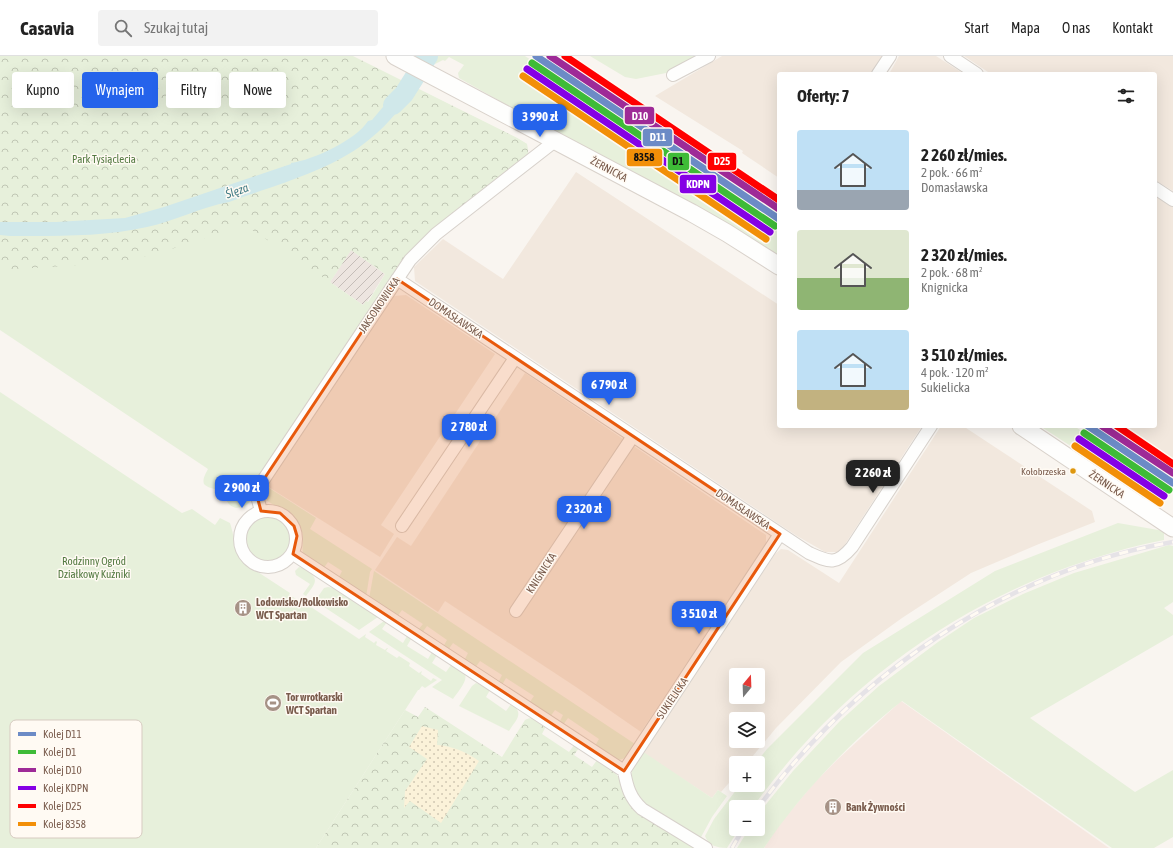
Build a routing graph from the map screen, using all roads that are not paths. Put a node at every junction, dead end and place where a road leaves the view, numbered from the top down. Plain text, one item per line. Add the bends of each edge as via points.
1 (395, 56) edge
2 (709, 56) edge
3 (890, 56) edge
4 (950, 56) edge
5 (879, 72) edge
6 (974, 72) edge
7 (673, 75) dead end
8 (555, 141) junction
9 (1157, 189) edge
10 (1173, 200) edge
11 (777, 265) edge
12 (397, 279) junction
13 (515, 358) junction
14 (930, 428) edge
15 (1024, 428) edge
16 (633, 436) junction
17 (1173, 479) edge
18 (1147, 510) junction
19 (261, 512) junction
20 (402, 526) dead end
21 (1173, 528) edge
22 (780, 534) junction
23 (293, 554) junction
24 (516, 611) dead end
25 (624, 771) junction
26 (702, 846) edge

1 - 8 street, ŻERNICKA
2 - 7 street
3 - 5 street
4 - 6 street
8 - 11 street, ŻERNICKA via 727,232
8 - 12 street, JAKSONOWICKA via 436,234 410,260
9 - 10 street
12 - 13 street, DOMASŁAWSKA
12 - 19 street, JAKSONOWICKA via 262,482 257,496
13 - 16 street, DOMASŁAWSKA
13 - 20 street
14 - 22 street, DOMASŁAWSKA via 852,548 844,556 836,561 824,559
15 - 18 street, ŻERNICKA
16 - 22 street, DOMASŁAWSKA
16 - 24 street, KNIGNICKA
17 - 18 street via 1160,491
18 - 21 street, ŻERNICKA
19 - 23 street via 280,513 288,518 297,536
19 - 23 street via 247,520 241,531 240,543 247,559 254,564 271,568 280,566
22 - 25 street, SUKIELICKA
23 - 25 street
25 - 26 street via 635,803

